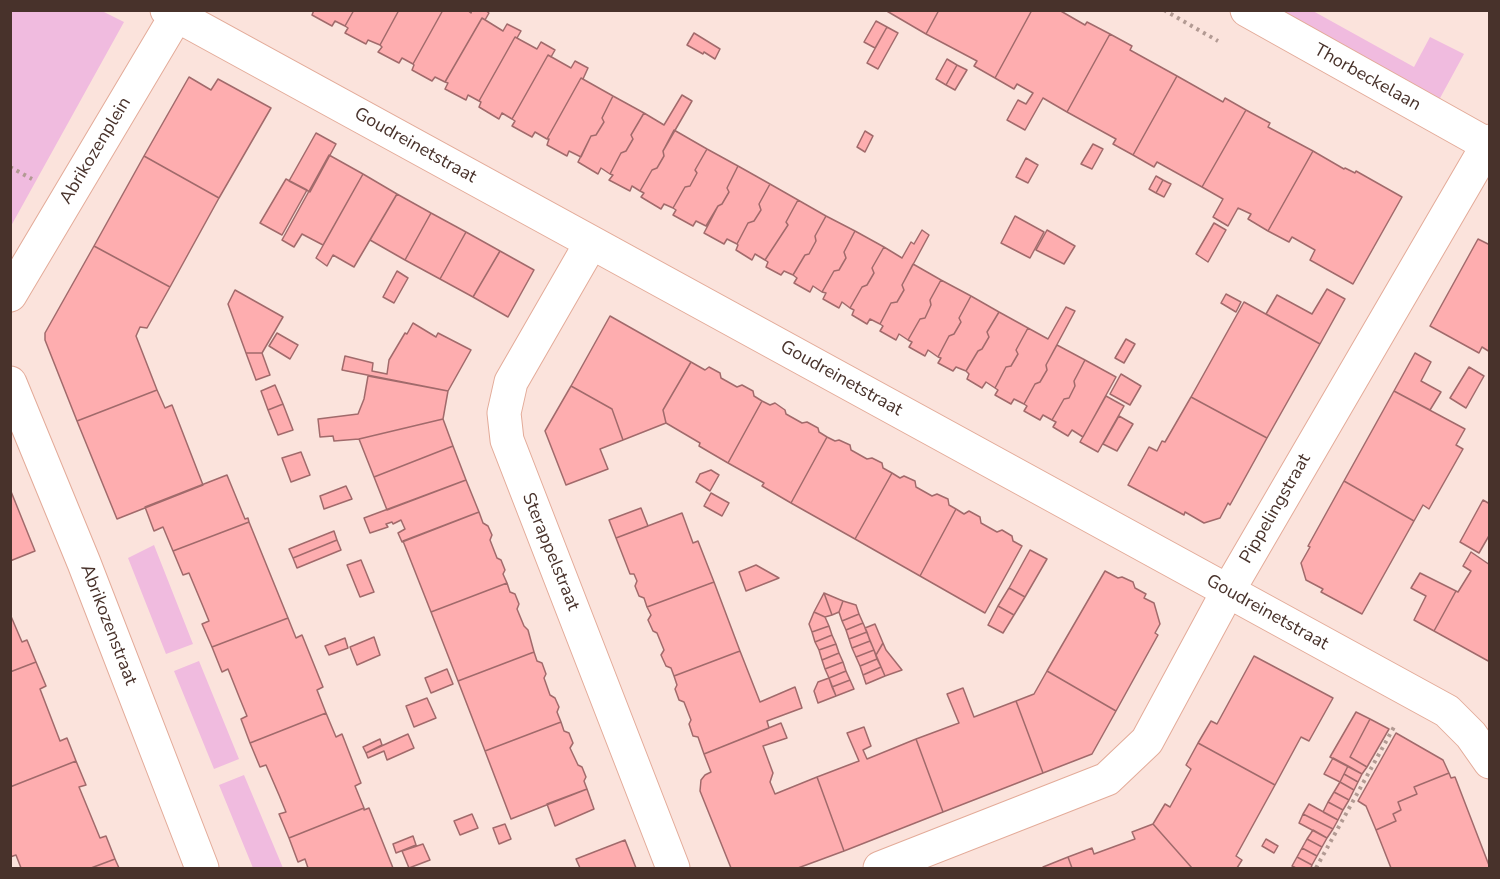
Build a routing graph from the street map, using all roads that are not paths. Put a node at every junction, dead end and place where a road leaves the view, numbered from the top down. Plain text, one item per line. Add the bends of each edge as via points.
1 (1247, 10) edge
2 (171, 13) edge
3 (1489, 144) edge
4 (591, 243) junction
5 (10, 295) edge
6 (10, 383) edge
7 (1228, 591) junction
8 (1490, 762) edge
9 (202, 868) edge
10 (673, 868) edge
11 (880, 868) edge

1 - 3 street, Thorbeckelaan
2 - 4 street, Goudreinetstraat
2 - 5 street, Abrikozenplein
3 - 7 street, Pippelingstraat
4 - 7 street, Goudreinetstraat
4 - 10 street, Sterappelstraat via 511,382 504,413 507,440
6 - 9 street, Abrikozenstraat
7 - 8 street, Goudreinetstraat via 1447,711
7 - 11 street, Pippelingstraat via 1147,741 1107,779

